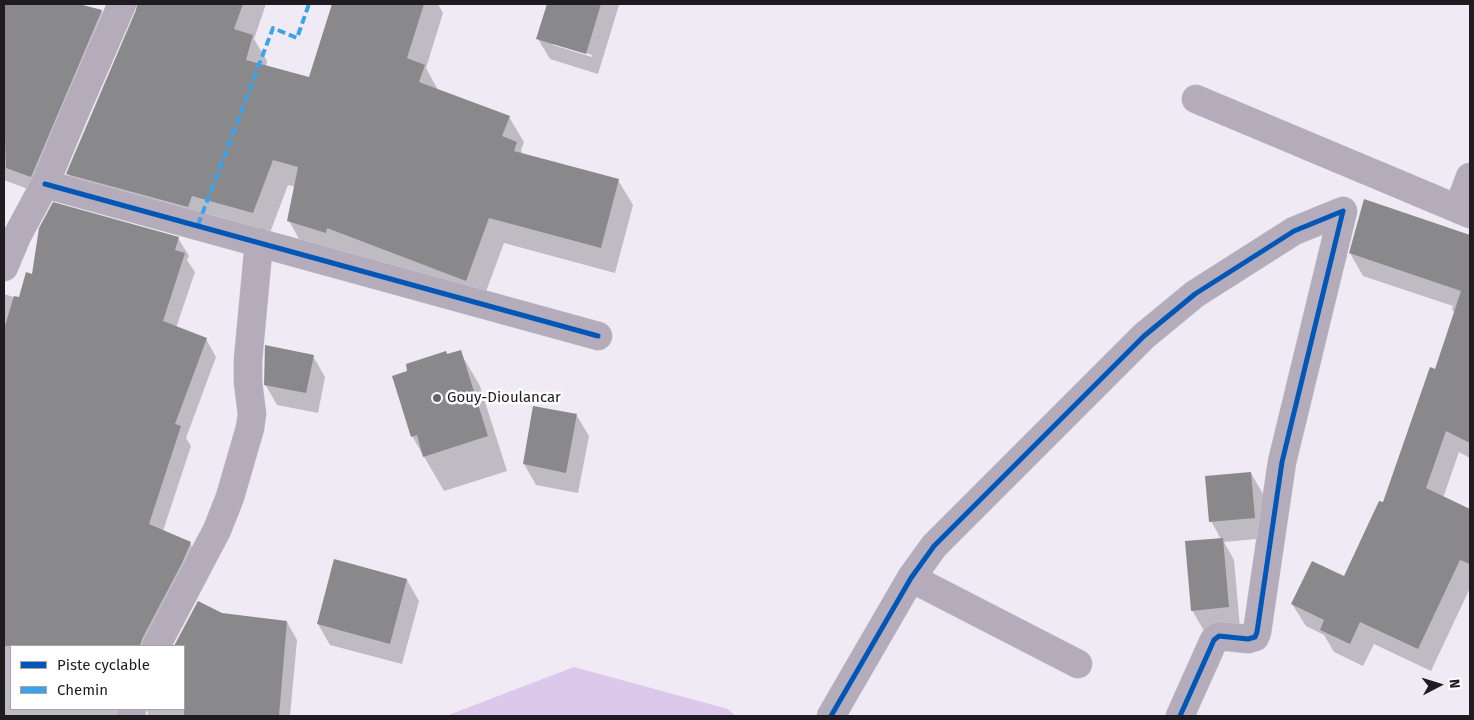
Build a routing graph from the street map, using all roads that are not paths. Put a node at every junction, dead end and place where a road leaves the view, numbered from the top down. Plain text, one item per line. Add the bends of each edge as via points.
1 (122, 4) edge
2 (1196, 99) dead end
3 (1470, 177) edge
4 (45, 184) junction
5 (1464, 211) edge
6 (259, 242) junction
7 (4, 267) edge
8 (598, 336) dead end
9 (910, 578) junction
10 (157, 645) edge
11 (1078, 664) dead end
12 (831, 716) edge
13 (1180, 716) edge

1 - 4 street
2 - 5 street
3 - 5 street
4 - 6 street
4 - 7 street
6 - 8 street
6 - 10 street via 248,360 250,428 217,530
9 - 11 street
9 - 12 street
9 - 13 street via 934,546 1144,336 1195,294 1294,231 1343,211 1282,462 1257,632 1255,637 1248,639 1219,636 1214,640

